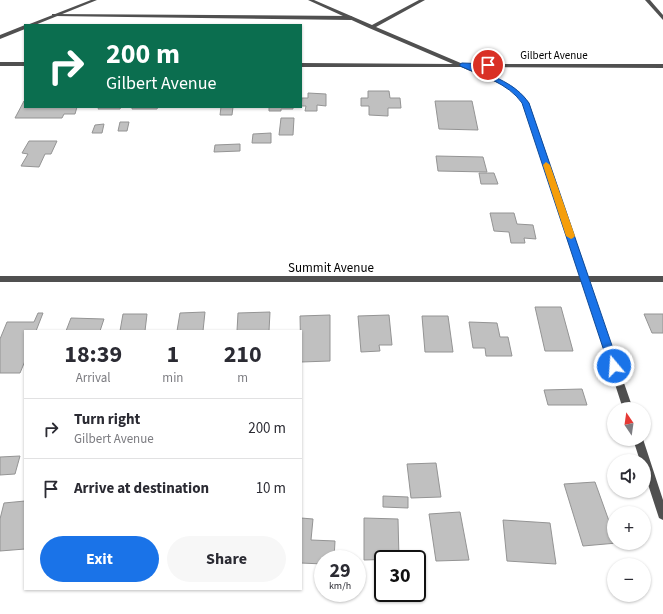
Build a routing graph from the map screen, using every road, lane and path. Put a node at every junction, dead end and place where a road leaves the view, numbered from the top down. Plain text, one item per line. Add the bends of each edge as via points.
1 (95, 0) edge
2 (310, 0) edge
3 (422, 0) edge
4 (647, 0) edge
5 (54, 15) junction
6 (350, 18) junction
7 (663, 18) edge
8 (32, 24) edge
9 (24, 27) edge
10 (371, 27) junction
11 (0, 37) edge
12 (24, 64) edge
13 (0, 65) edge
14 (302, 65) edge
15 (462, 65) junction
16 (663, 66) edge
17 (585, 278) junction
18 (0, 279) edge
19 (663, 279) edge
20 (626, 402) edge
21 (640, 446) edge
22 (663, 515) edge

1 - 5 street
2 - 6 street
3 - 10 street
4 - 7 street
5 - 6 street
5 - 8 street
6 - 10 street
9 - 11 street
10 - 15 street
12 - 13 street
14 - 15 street, Gilbert Avenue
15 - 16 street, Gilbert Avenue
15 - 17 street via 507,85 526,103
17 - 18 street, Summit Avenue
17 - 19 street, Summit Avenue
17 - 20 street
21 - 22 street

